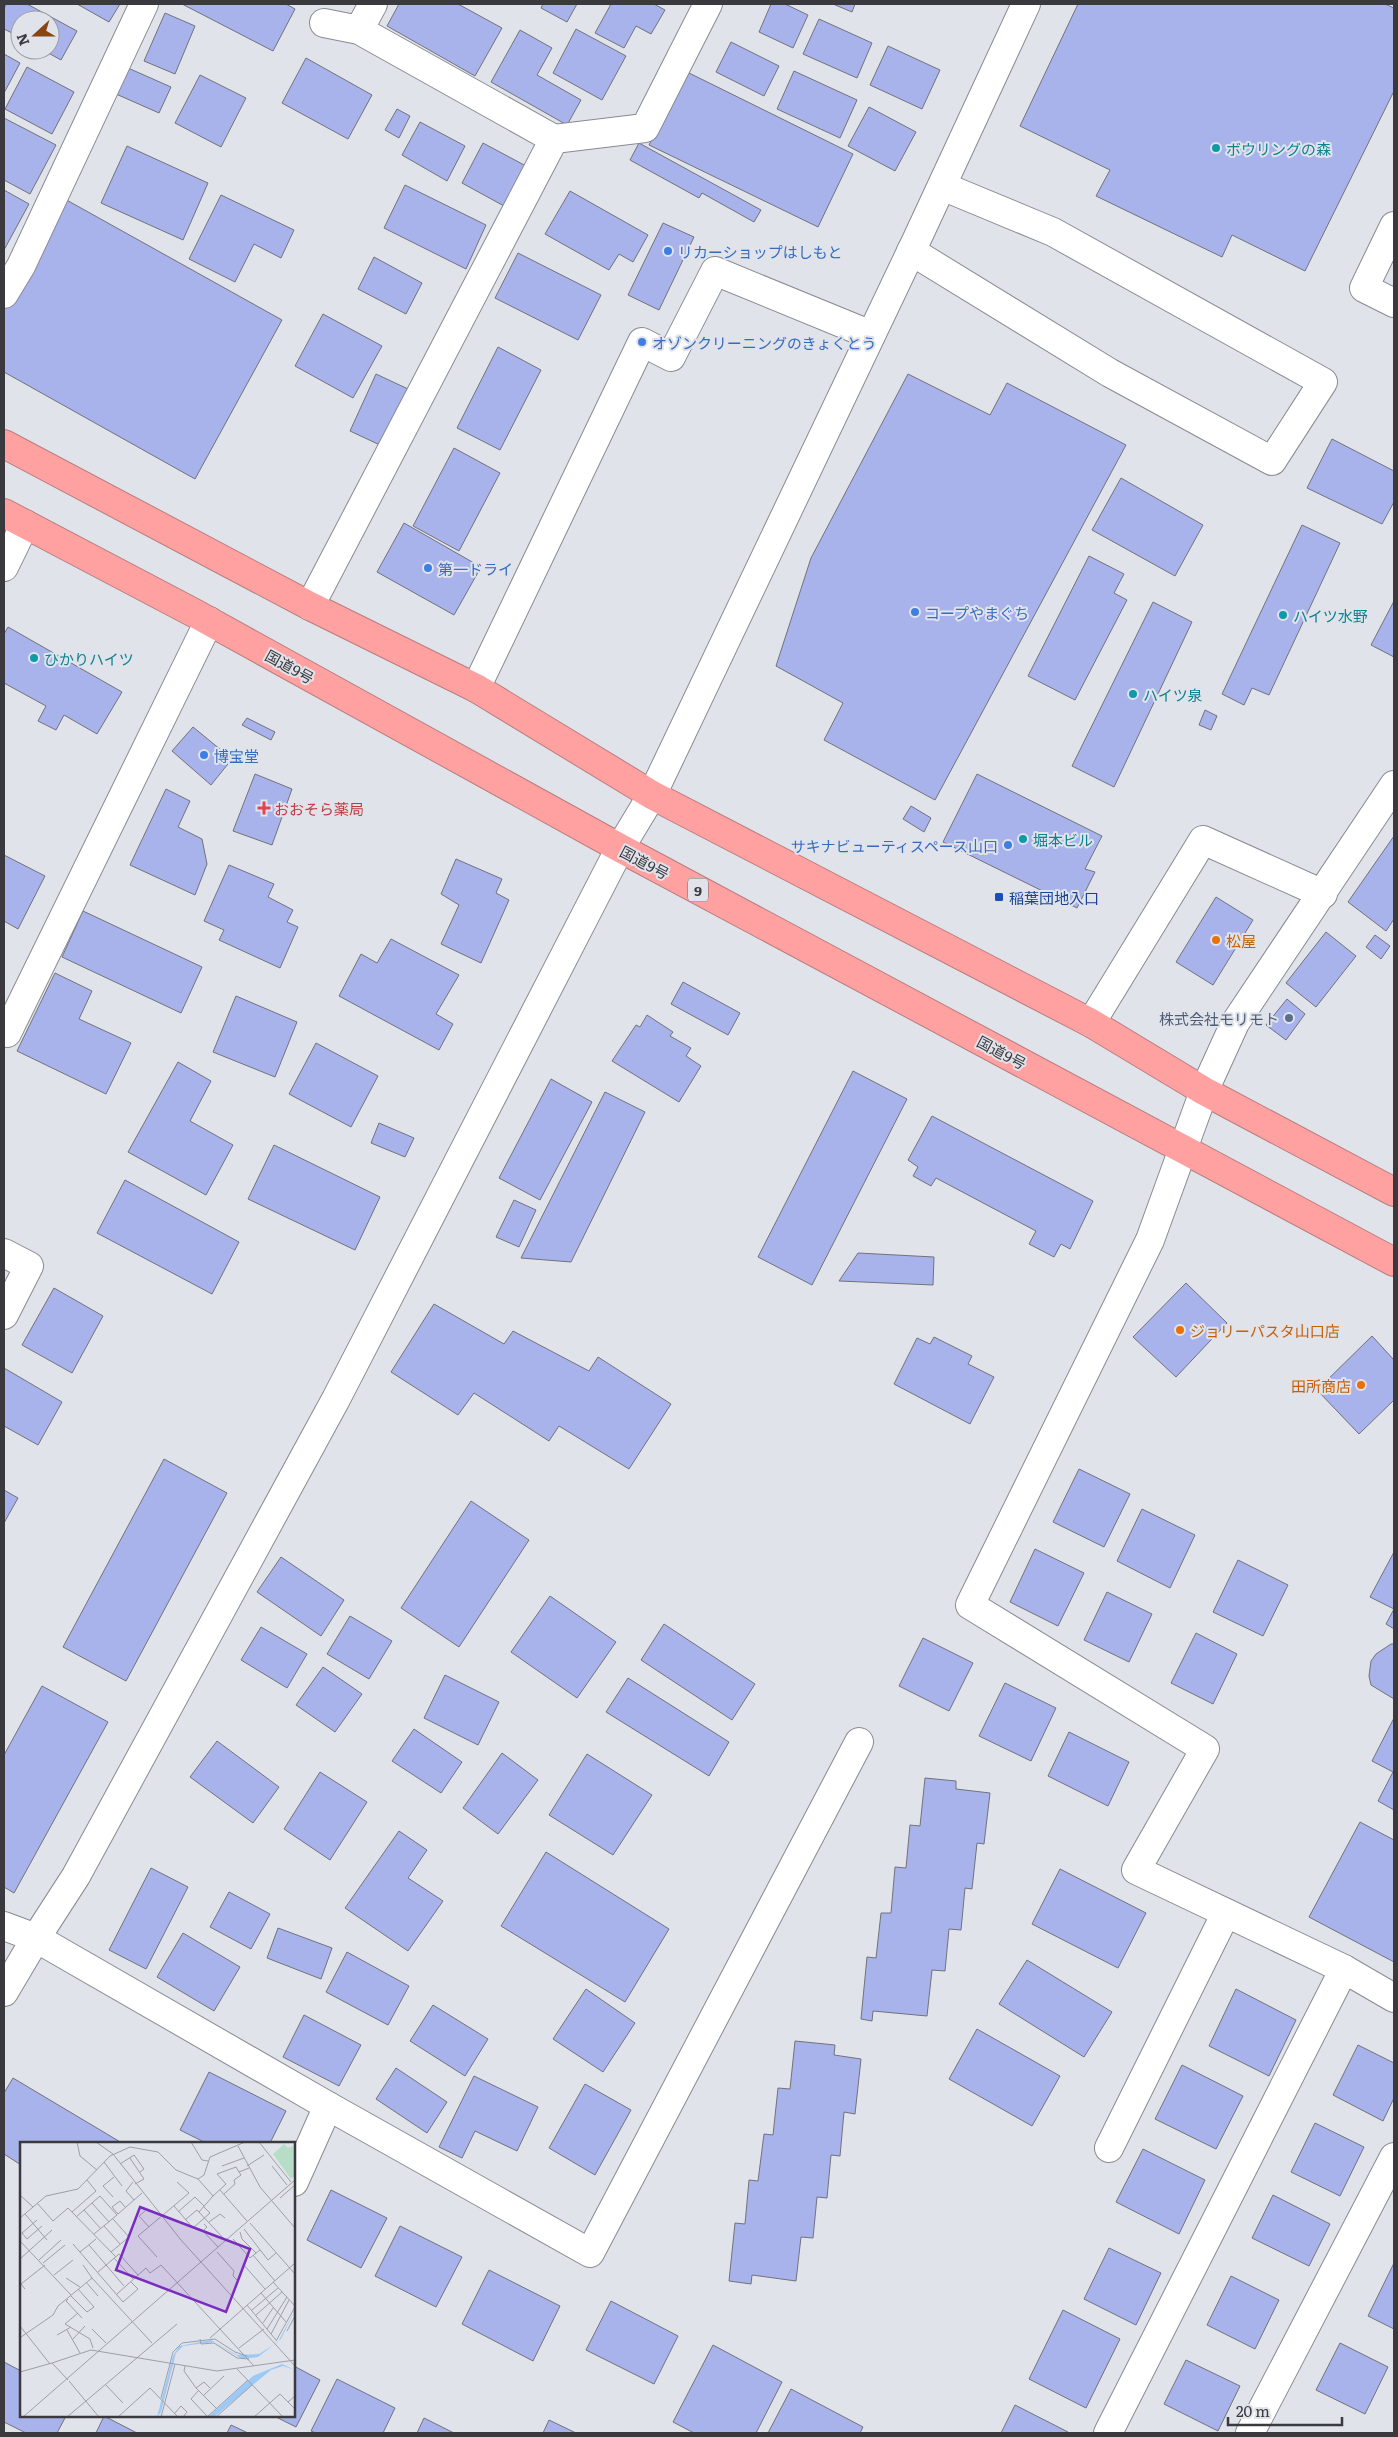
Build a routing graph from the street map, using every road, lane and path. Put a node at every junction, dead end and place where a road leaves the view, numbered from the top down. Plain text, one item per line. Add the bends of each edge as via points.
1 (144, 4) edge
2 (373, 4) edge
3 (708, 4) edge
4 (1026, 4) edge
5 (324, 23) dead end
6 (360, 30) junction
7 (554, 139) junction
8 (942, 186) junction
9 (1394, 226) edge
10 (911, 251) junction
11 (4, 294) edge
12 (1394, 303) edge
13 (871, 335) junction
14 (4, 444) edge
15 (14, 518) edge
16 (4, 567) edge
17 (310, 606) junction
18 (209, 622) junction
19 (476, 688) junction
20 (1394, 785) edge
21 (652, 795) junction
22 (620, 848) junction
23 (1323, 894) junction
24 (1091, 1023) junction
25 (4, 1032) edge
26 (1204, 1091) junction
27 (1184, 1149) junction
28 (1394, 1192) edge
29 (4, 1253) edge
30 (1394, 1262) edge
31 (4, 1315) edge
32 (858, 1742) dead end
33 (1226, 1913) junction
34 (4, 1926) edge
35 (36, 1938) junction
36 (1344, 1970) junction
37 (4, 1992) edge
38 (1394, 1998) edge
39 (328, 2106) junction
40 (1109, 2148) dead end
41 (1394, 2157) edge
42 (295, 2180) edge
43 (1108, 2433) edge
44 (1250, 2433) edge

1 - 11 street via 21,266
2 - 6 street
3 - 7 street via 645,128
4 - 8 street
5 - 6 street
6 - 7 street
7 - 17 street
8 - 10 street
8 - 10 street via 1053,232 1323,382 1272,461 1110,373
9 - 12 street via 1364,288
10 - 13 street
13 - 19 street via 715,271 670,357 642,342
13 - 21 street
14 - 17 highway
15 - 16 street
15 - 18 highway, 国道9号 / 9
17 - 19 highway
18 - 22 highway, 国道9号 / 9
18 - 25 street via 7,1033
19 - 21 highway
20 - 23 street
21 - 22 street
21 - 24 highway
22 - 27 highway, 国道9号 / 9
22 - 35 street via 336,1399 76,1876
23 - 24 street via 1204,840
23 - 26 street via 1235,1023
24 - 26 highway
26 - 27 street
26 - 28 highway
27 - 30 highway, 国道9号 / 9
27 - 33 street via 1150,1240 970,1605 1205,1750 1136,1870
29 - 31 street via 29,1266
32 - 39 street via 590,2252
33 - 36 street
33 - 40 street
34 - 35 street
35 - 37 street
35 - 39 street
36 - 38 street
36 - 43 street
39 - 42 street
41 - 44 street

